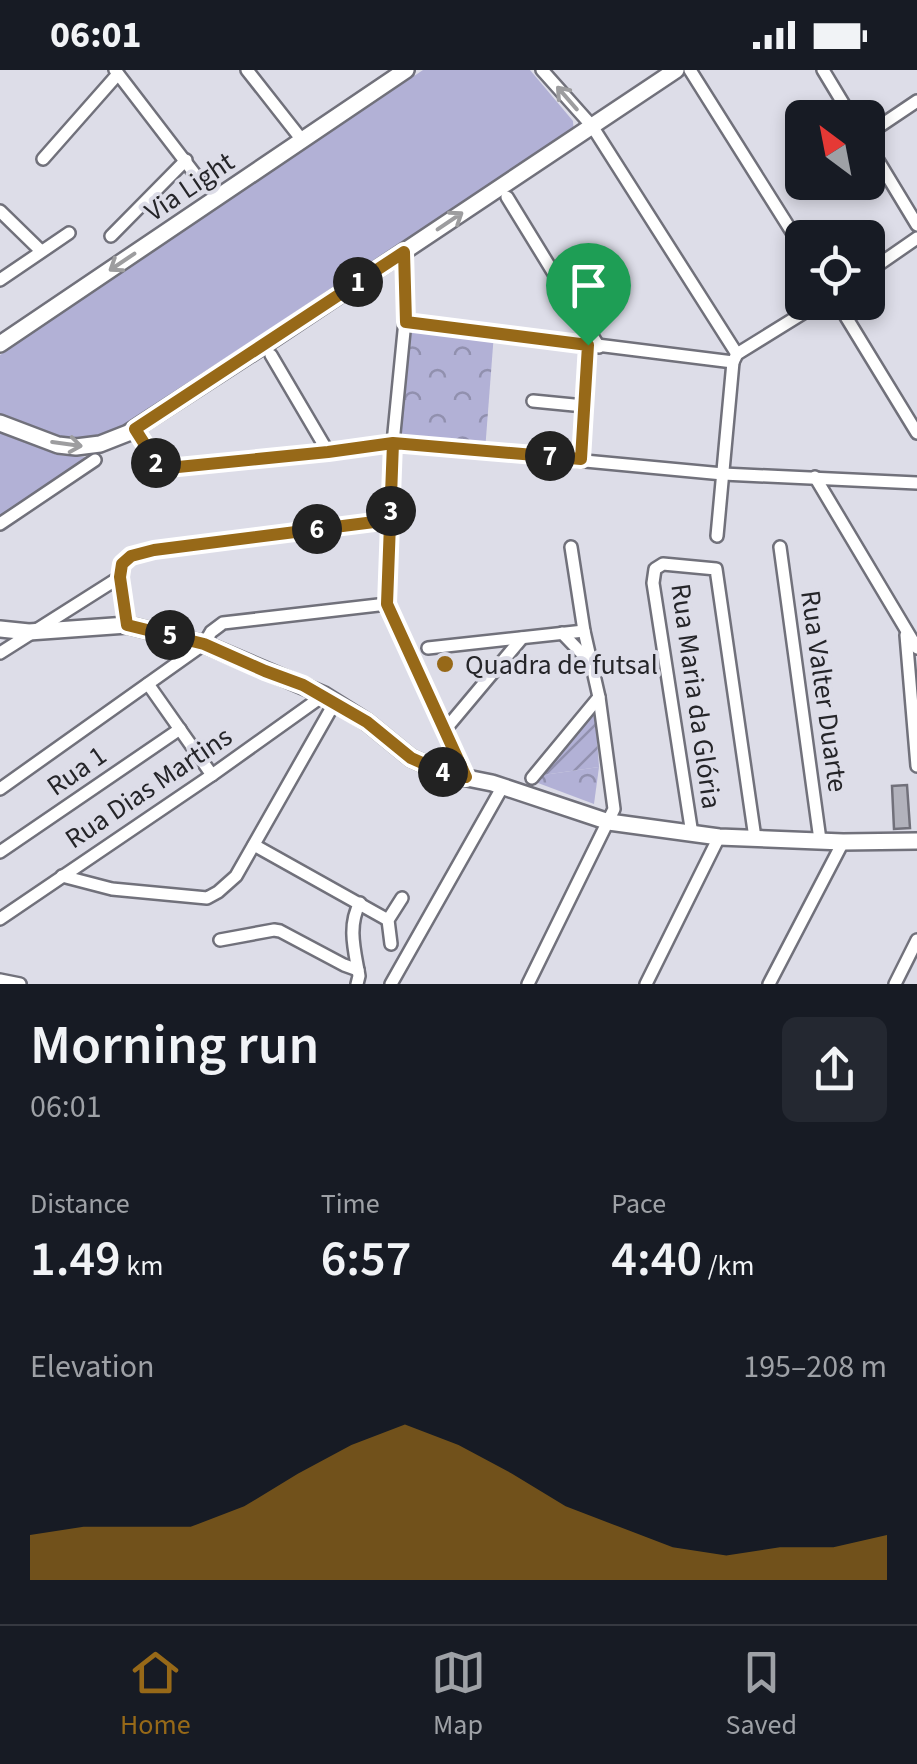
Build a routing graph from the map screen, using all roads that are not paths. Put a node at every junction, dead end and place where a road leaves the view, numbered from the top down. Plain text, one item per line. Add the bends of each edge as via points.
1 (248, 70) edge
2 (406, 70) edge
3 (542, 70) edge
4 (676, 70) edge
5 (690, 70) edge
6 (823, 70) edge
7 (117, 72) edge
8 (841, 100) edge
9 (917, 101) edge
10 (885, 123) edge
11 (592, 126) junction
12 (302, 140) junction
13 (42, 159) dead end
14 (186, 160) junction
15 (885, 172) edge
16 (201, 182) dead end
17 (507, 197) dead end
18 (0, 212) edge
19 (785, 221) edge
20 (917, 226) edge
21 (69, 233) dead end
22 (112, 236) dead end
23 (917, 238) edge
24 (42, 251) junction
25 (404, 252) junction
26 (885, 260) edge
27 (0, 280) edge
28 (794, 320) edge
29 (847, 320) edge
30 (406, 322) junction
31 (0, 344) edge
32 (593, 346) junction
33 (270, 355) dead end
34 (735, 358) junction
35 (534, 401) dead end
36 (584, 406) junction
37 (0, 423) edge
38 (135, 429) junction
39 (917, 433) edge
40 (393, 443) junction
41 (328, 452) junction
42 (581, 459) junction
43 (95, 460) dead end
44 (723, 474) junction
45 (815, 478) junction
46 (917, 483) edge
47 (390, 520) junction
48 (0, 524) edge
49 (717, 536) dead end
50 (571, 547) dead end
51 (780, 548) dead end
52 (120, 577) junction
53 (387, 604) junction
54 (127, 625) junction
55 (0, 629) edge
56 (906, 630) junction
57 (584, 631) junction
58 (29, 632) junction
59 (562, 633) junction
60 (522, 638) junction
61 (204, 644) junction
62 (428, 648) dead end
63 (917, 648) edge
64 (0, 652) edge
65 (592, 664) junction
66 (148, 684) junction
67 (599, 697) junction
68 (329, 699) junction
69 (180, 728) junction
70 (444, 731) junction
71 (917, 766) edge
72 (212, 775) junction
73 (466, 777) junction
74 (532, 778) dead end
75 (503, 786) junction
76 (0, 790) edge
77 (609, 822) junction
78 (692, 834) junction
79 (719, 837) junction
80 (755, 838) junction
81 (820, 840) junction
82 (917, 841) edge
83 (843, 842) junction
84 (254, 846) junction
85 (0, 852) edge
86 (62, 876) junction
87 (402, 898) dead end
88 (360, 903) junction
89 (0, 918) edge
90 (388, 920) junction
91 (220, 940) dead end
92 (917, 940) edge
93 (392, 944) dead end
94 (358, 970) junction
95 (0, 980) edge
96 (20, 984) edge
97 (357, 984) edge
98 (390, 984) edge
99 (528, 984) edge
100 (646, 984) edge
101 (769, 984) edge
102 (895, 984) edge

1 - 12 street
2 - 12 street, Via Light
11 -> 3 street
4 - 11 street
5 - 19 street
6 - 8 street
7 - 13 street
7 - 14 street
9 - 10 street
25 -> 11 street
11 - 34 street
12 -> 31 street, Via Light
14 - 16 street
14 - 22 street
15 - 20 street
17 - 32 street
18 - 24 street
21 - 24 street
23 - 26 street
24 - 27 street
25 - 30 street
25 - 38 street
28 - 34 street
29 - 39 street
30 - 32 street
30 - 40 street
32 - 34 street
32 - 36 street
33 - 41 street
34 - 44 street
35 - 36 street
36 - 42 street
37 -> 38 street via 76,447
38 - 41 street via 156,462 168,468
40 - 41 street
40 - 42 street
40 - 47 street
42 - 44 street
43 - 48 street
44 - 45 street
44 - 49 street
45 - 46 street
45 - 56 street
47 - 52 street via 140,553 124,560
47 - 53 street
50 - 57 street
51 - 81 street, Rua Valter Duarte
52 - 54 street
52 - 58 street
53 - 61 street via 223,623
53 - 70 street
54 - 58 street
54 - 61 street
55 - 58 street
56 - 63 street
56 - 71 street
57 - 59 street
57 - 65 street
58 - 64 street
59 - 60 street
59 - 65 street
60 - 62 street
60 - 70 street
61 - 66 street
61 - 68 street
65 - 67 street
66 - 69 street
66 - 76 street
67 - 74 street
67 - 77 street via 614,809
68 - 72 street, Rua Dias Martins
68 - 73 street via 411,758
68 - 84 street
69 - 72 street
69 - 85 street, Rua 1
70 - 73 street
72 - 86 street, Rua Dias Martins
73 - 75 street
75 - 77 street
75 - 98 street
77 - 78 street
77 - 99 street
78 - 79 street
78 - 80 street, Rua Maria da Glória via 653,574 663,564 716,569
79 - 80 street
79 - 100 street
80 - 81 street
81 - 83 street
82 - 83 street
83 - 101 street
84 - 86 street via 229,883 207,898
84 - 88 street
86 - 89 street, Rua Dias Martins
87 - 90 street
88 - 90 street
88 - 94 street via 352,925
90 - 93 street
91 - 94 street via 274,930
92 - 102 street
94 - 97 street
95 - 96 street

